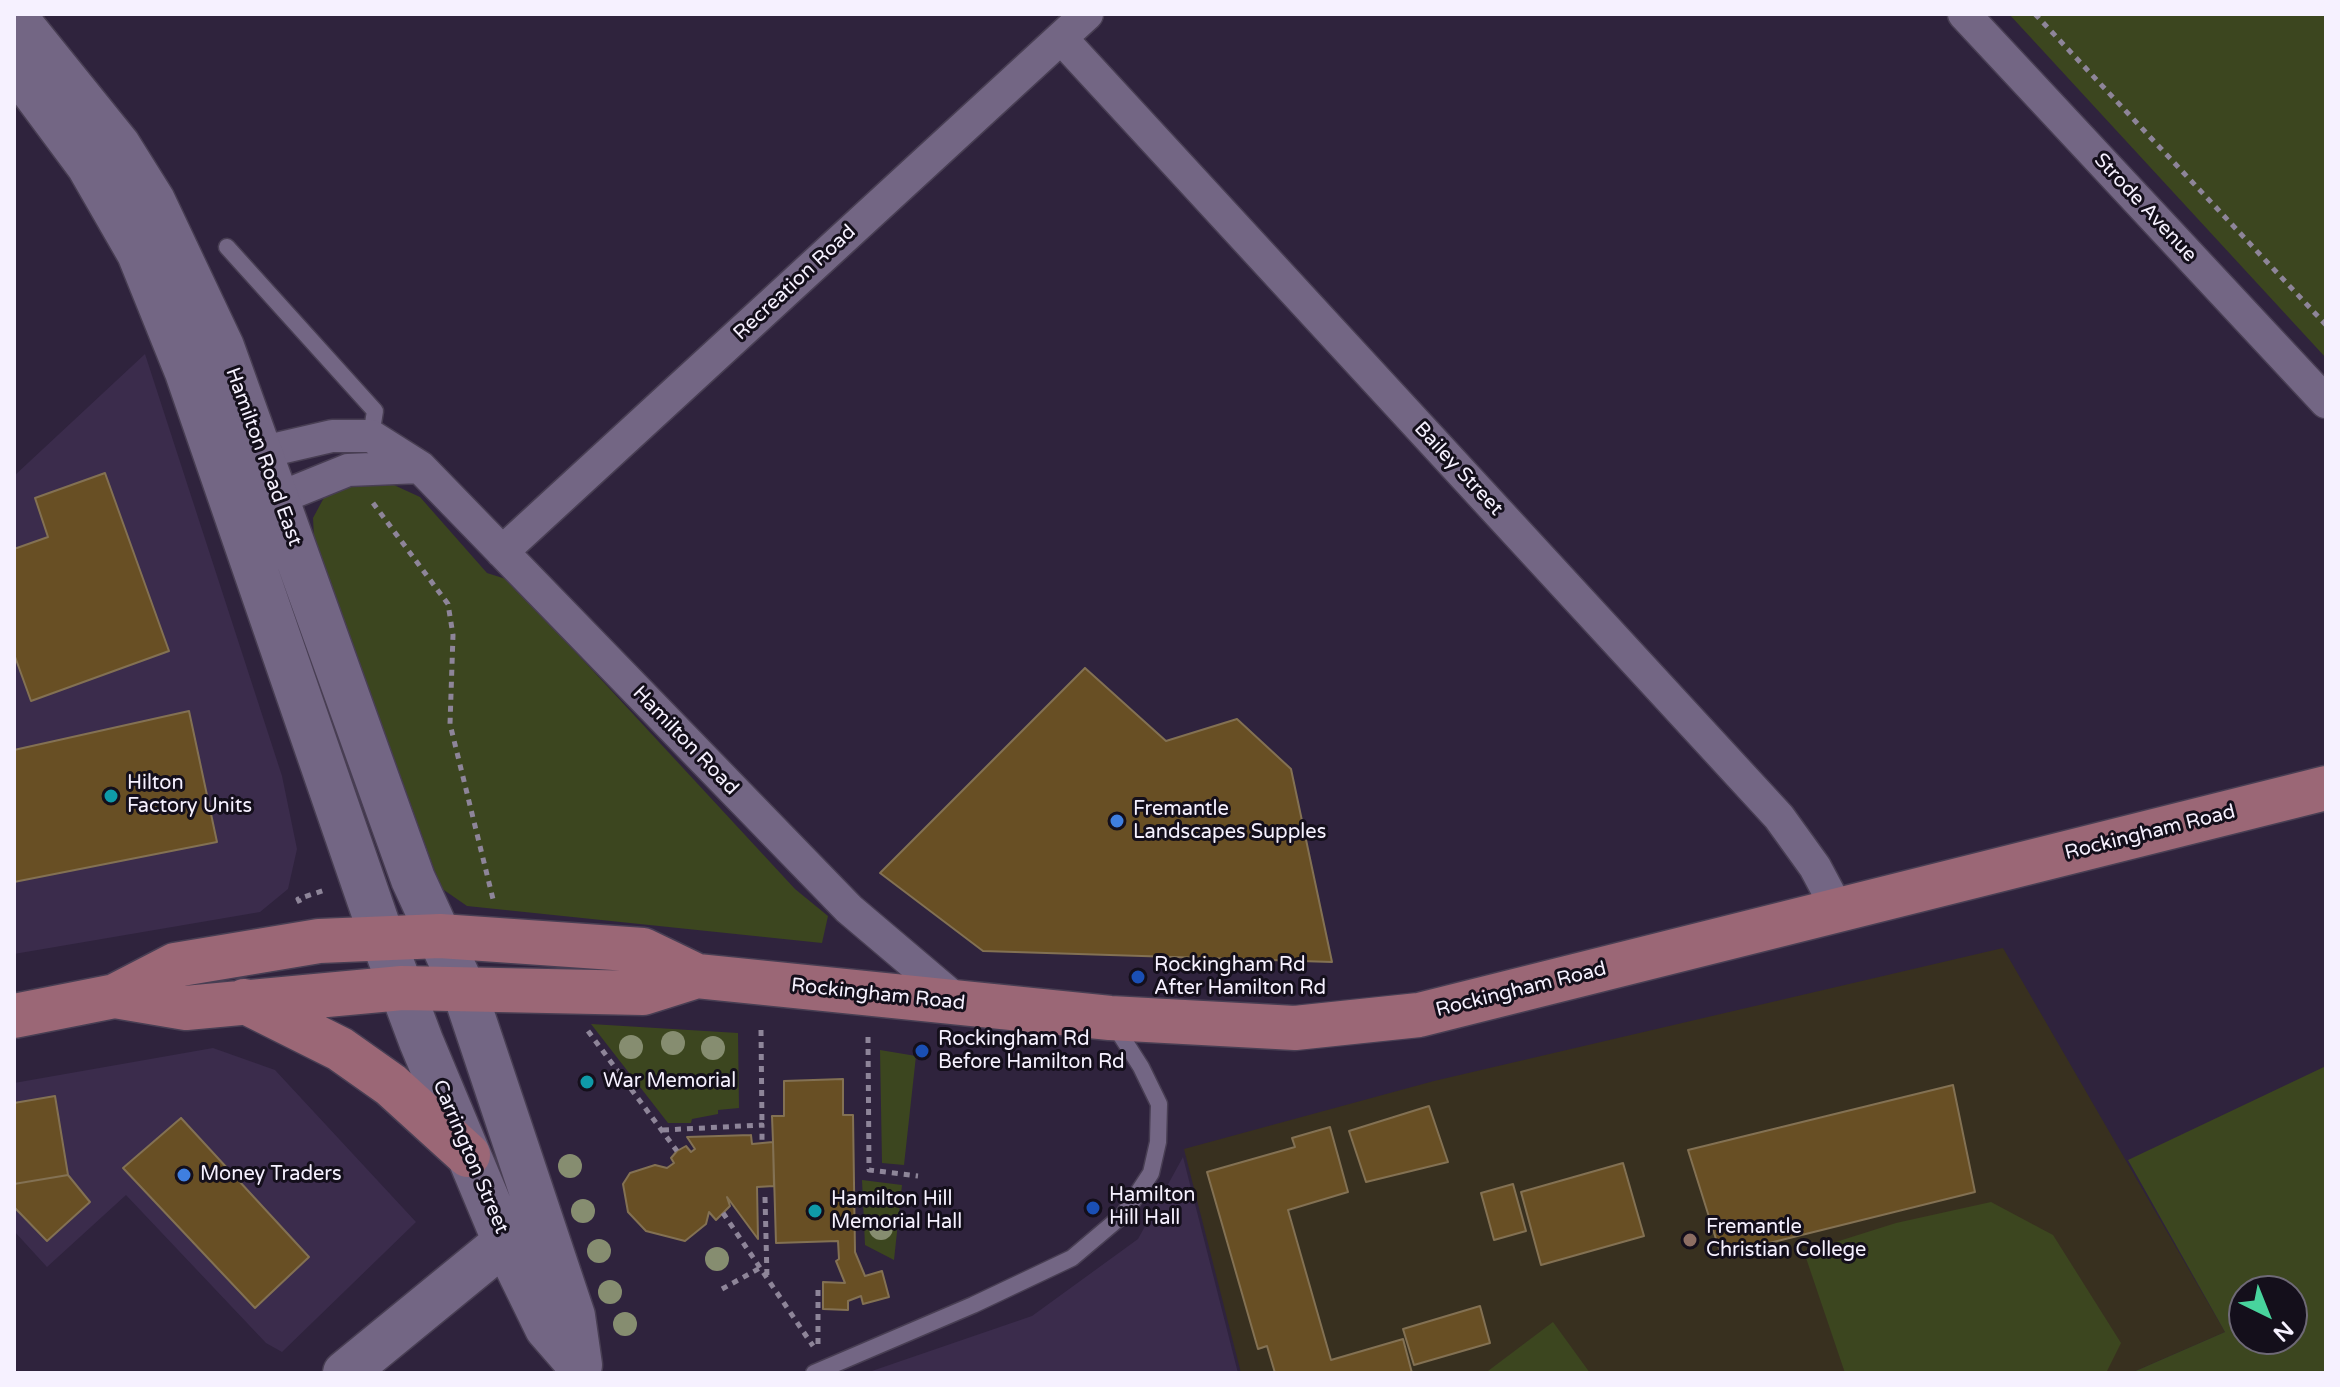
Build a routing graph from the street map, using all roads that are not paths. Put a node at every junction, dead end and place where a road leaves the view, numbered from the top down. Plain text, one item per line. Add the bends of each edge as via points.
1 (1087, 14) edge
2 (1964, 14) edge
3 (14, 16) edge
4 (1061, 38) junction
5 (14, 65) edge
6 (227, 247) dead end
7 (2326, 402) edge
8 (371, 436) junction
9 (263, 452) junction
10 (420, 467) junction
11 (279, 498) junction
12 (502, 552) junction
13 (2326, 788) edge
14 (1839, 912) junction
15 (440, 936) junction
16 (382, 937) junction
17 (697, 976) junction
18 (402, 988) junction
19 (464, 990) junction
20 (115, 996) junction
21 (244, 1001) junction
22 (961, 1004) junction
23 (14, 1016) edge
24 (1110, 1018) junction
25 (468, 1155) junction
26 (505, 1242) junction
27 (582, 1369) edge
28 (345, 1373) edge
29 (814, 1373) edge

1 - 4 street, Recreation Road
2 - 7 street, Strode Avenue
3 - 9 main road, Hamilton Road East via 118,145 153,201 222,347
4 - 12 street, Recreation Road
4 - 14 street, Bailey Street via 1779,817
5 - 16 main road via 89,166 139,253 264,591
6 - 8 lane via 375,411
8 - 9 street via 332,436
8 - 10 street, Hamilton Road
9 - 11 main road, Hamilton Road East
10 - 11 street via 348,470
10 - 12 street, Hamilton Road
11 - 15 main road, Hamilton Road East via 413,879
12 - 22 street, Hamilton Road via 849,909
13 - 14 main road, Rockingham Road
14 - 24 main road, Rockingham Road via 1419,1015 1295,1028
15 - 16 main road, Rockingham Road
15 - 17 main road, Rockingham Road via 643,950
15 - 19 main road, Carrington Street
16 - 18 main road, Carrington Street
16 - 20 main road, Rockingham Road via 319,941 175,965
17 - 19 main road, Rockingham Road via 643,993
17 - 22 main road, Rockingham Road
18 - 19 main road, Rockingham Road
18 - 21 main road, Rockingham Road
18 - 25 main road, Carrington Street
19 - 27 main road, Carrington Street via 573,1316
20 - 21 main road, Rockingham Road via 186,1008
20 - 23 main road, Rockingham Road
21 - 25 main road via 340,1049 391,1085
22 - 24 main road, Rockingham Road
24 - 29 lane via 1159,1104 1151,1173 1124,1214 1072,1258
25 - 26 main road, Carrington Street
26 - 27 main road, Carrington Street via 547,1328
26 - 28 main road

